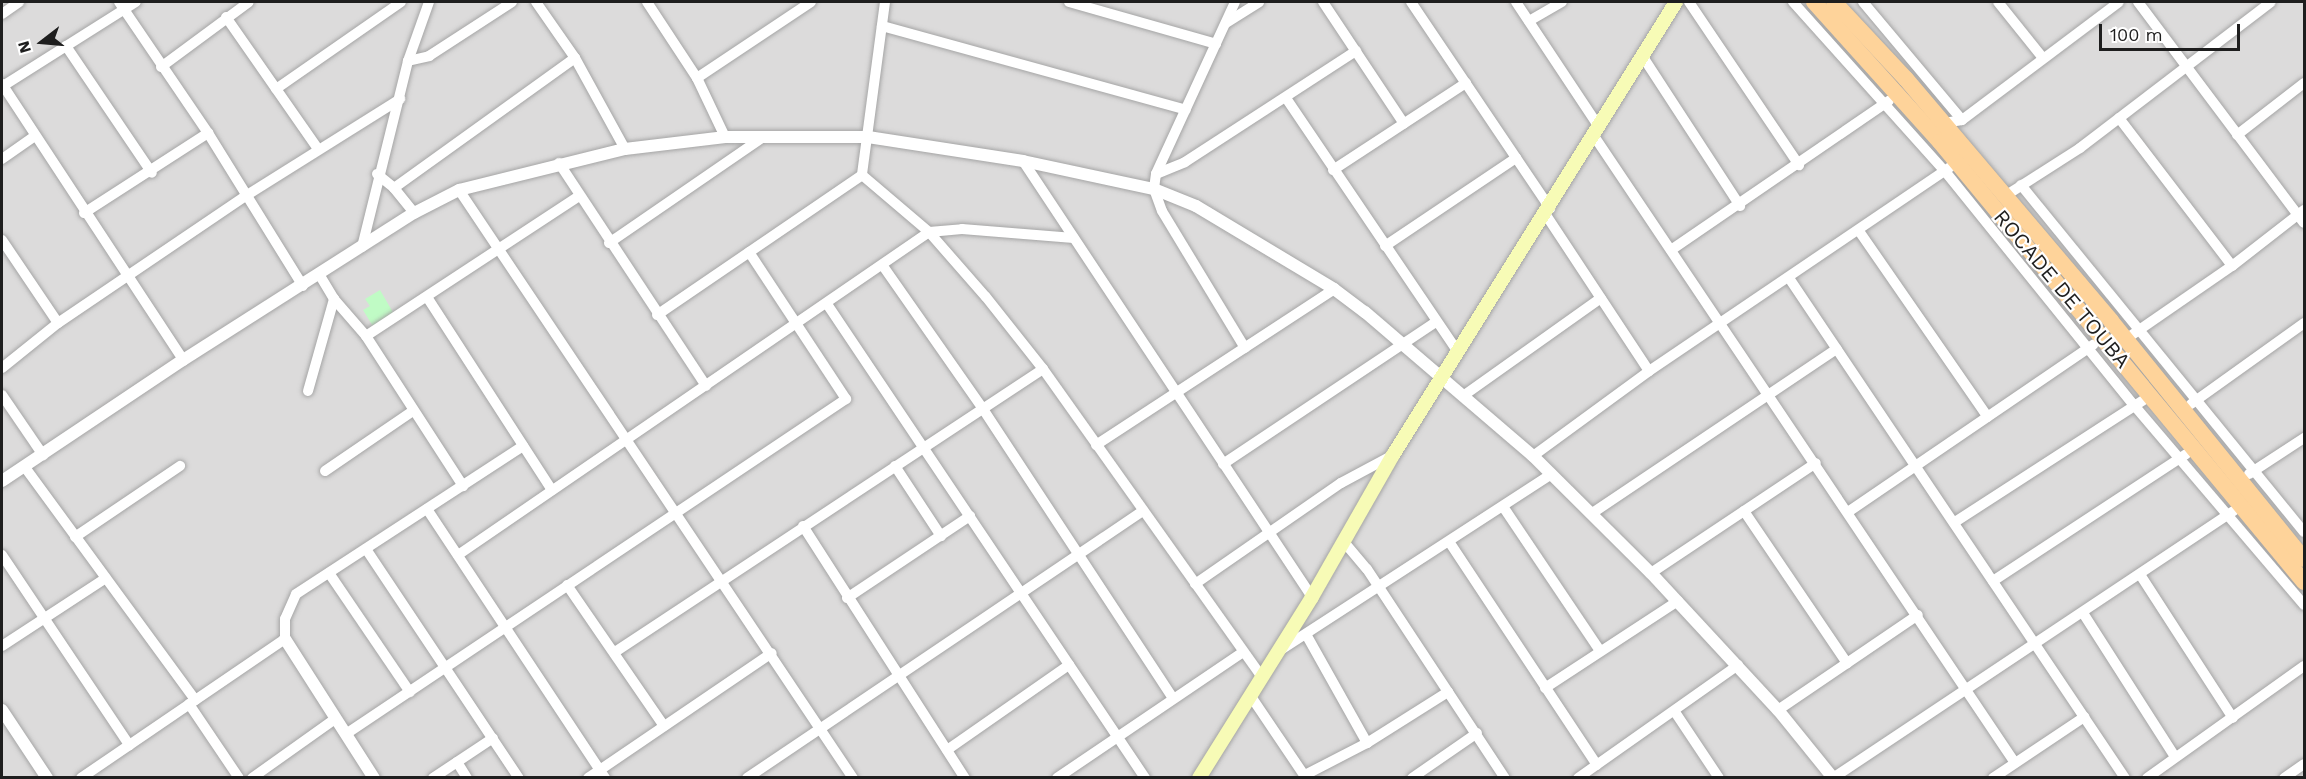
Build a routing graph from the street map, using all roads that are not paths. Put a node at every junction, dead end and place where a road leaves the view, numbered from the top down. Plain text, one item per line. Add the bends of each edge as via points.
1 (19, 2) edge
2 (136, 2) edge
3 (249, 2) edge
4 (401, 2) edge
5 (429, 2) edge
6 (512, 2) edge
7 (536, 2) edge
8 (811, 2) edge
9 (885, 2) edge
10 (1070, 2) edge
11 (1104, 2) edge
12 (1235, 2) edge
13 (1259, 2) edge
14 (1323, 2) edge
15 (1411, 2) edge
16 (1516, 2) edge
17 (1562, 2) edge
18 (1676, 2) edge
19 (1689, 2) edge
20 (1793, 2) edge
21 (1814, 2) edge
22 (1834, 2) edge
23 (1863, 2) edge
24 (1998, 2) edge
25 (2118, 2) edge
26 (2138, 2) edge
27 (2271, 2) edge
28 (652, 4) edge
29 (122, 6) edge
30 (1093, 8) junction
31 (2, 14) edge
32 (226, 17) junction
33 (1529, 21) junction
34 (1226, 23) junction
35 (882, 26) junction
36 (1216, 44) junction
37 (66, 46) junction
38 (1356, 51) junction
39 (1643, 57) junction
40 (575, 58) junction
41 (2043, 58) junction
42 (408, 61) junction
43 (2185, 66) junction
44 (161, 67) junction
45 (697, 78) junction
46 (1466, 83) junction
47 (2304, 84) edge
48 (2, 85) edge
49 (276, 89) junction
50 (1899, 94) junction
51 (1286, 98) junction
52 (400, 99) junction
53 (1885, 104) junction
54 (1186, 110) junction
55 (2119, 118) junction
56 (1962, 120) junction
57 (1944, 123) junction
58 (1404, 124) junction
59 (1597, 131) junction
60 (208, 133) junction
61 (2237, 135) junction
62 (34, 137) junction
63 (725, 137) junction
64 (763, 137) junction
65 (868, 137) junction
66 (318, 149) junction
67 (625, 149) junction
68 (1516, 158) junction
69 (2, 159) edge
70 (1023, 161) junction
71 (559, 163) junction
72 (1799, 165) junction
73 (1951, 166) junction
74 (1333, 170) junction
75 (152, 173) junction
76 (377, 174) junction
77 (1156, 174) junction
78 (862, 175) junction
79 (2020, 185) junction
80 (394, 188) junction
81 (1154, 189) junction
82 (459, 190) junction
83 (247, 195) junction
84 (579, 196) junction
85 (2005, 196) junction
86 (1740, 206) junction
87 (1548, 212) junction
88 (84, 213) junction
89 (414, 213) junction
90 (2302, 216) edge
91 (1859, 231) junction
92 (929, 232) junction
93 (1074, 238) junction
94 (2, 240) edge
95 (609, 243) junction
96 (1385, 246) junction
97 (362, 247) junction
98 (499, 249) junction
99 (1671, 250) junction
100 (749, 252) junction
101 (6, 257) edge
102 (883, 266) junction
103 (2232, 266) junction
104 (319, 274) junction
105 (128, 276) junction
106 (1789, 278) junction
107 (303, 286) junction
108 (1334, 289) junction
109 (427, 297) junction
110 (1600, 298) junction
111 (334, 299) junction
112 (827, 304) junction
113 (657, 315) junction
114 (1436, 322) junction
115 (2304, 322) edge
116 (58, 323) junction
117 (798, 324) junction
118 (1719, 324) junction
119 (2132, 334) junction
120 (366, 336) junction
121 (2104, 338) junction
122 (1405, 343) junction
123 (1245, 348) junction
124 (2090, 348) junction
125 (1837, 349) junction
126 (1458, 352) junction
127 (183, 360) junction
128 (2, 368) edge
129 (1043, 369) junction
130 (1649, 371) junction
131 (1442, 377) junction
132 (706, 386) junction
133 (308, 391) dead end
134 (1176, 393) junction
135 (1767, 393) junction
136 (2, 395) edge
137 (1462, 396) junction
138 (2150, 396) junction
139 (2133, 404) junction
140 (2190, 404) junction
141 (983, 409) junction
142 (413, 411) junction
143 (1988, 417) junction
144 (2304, 438) edge
145 (627, 440) junction
146 (1096, 445) junction
147 (523, 446) junction
148 (925, 447) junction
149 (2195, 449) junction
150 (43, 455) junction
151 (1393, 455) junction
152 (1533, 456) junction
153 (2180, 458) junction
154 (1816, 463) junction
155 (1222, 464) junction
156 (1915, 464) junction
157 (24, 466) junction
158 (180, 466) dead end
159 (895, 466) junction
160 (325, 471) dead end
161 (1552, 474) junction
162 (2247, 475) junction
163 (2, 481) edge
164 (463, 486) junction
165 (552, 490) junction
166 (1503, 508) junction
167 (427, 509) junction
168 (1143, 511) junction
169 (1744, 511) junction
170 (2236, 511) junction
171 (675, 512) junction
172 (1848, 512) junction
173 (1591, 513) junction
174 (970, 516) junction
175 (1956, 522) junction
176 (803, 526) junction
177 (2304, 532) edge
178 (1268, 533) junction
179 (941, 536) junction
180 (75, 537) junction
181 (1344, 542) junction
182 (1450, 543) junction
183 (366, 549) junction
184 (1078, 554) junction
185 (2, 555) edge
186 (458, 555) junction
187 (2304, 559) edge
188 (329, 573) junction
189 (1651, 573) junction
190 (2141, 576) junction
191 (106, 578) junction
192 (723, 580) junction
193 (1993, 581) junction
194 (2304, 582) edge
195 (1194, 584) junction
196 (567, 585) junction
197 (1379, 587) junction
198 (1021, 593) junction
199 (1312, 597) junction
200 (848, 598) junction
201 (1678, 601) junction
202 (2304, 605) edge
203 (2083, 613) junction
204 (1918, 615) junction
205 (46, 618) junction
206 (506, 626) junction
207 (1307, 636) junction
208 (285, 639) junction
209 (2035, 645) junction
210 (2, 646) edge
211 (1600, 651) junction
212 (615, 652) junction
213 (1243, 652) junction
214 (1276, 652) junction
215 (772, 653) junction
216 (1847, 663) junction
217 (1069, 665) junction
218 (1738, 665) junction
219 (2304, 666) edge
220 (445, 668) junction
221 (898, 676) junction
222 (1261, 676) junction
223 (1545, 688) junction
224 (1967, 690) junction
225 (410, 692) junction
226 (1448, 692) junction
227 (1250, 695) junction
228 (1173, 698) junction
229 (192, 702) junction
230 (2, 710) edge
231 (1778, 710) junction
232 (1675, 712) junction
233 (2084, 717) junction
234 (2233, 718) junction
235 (335, 719) junction
236 (664, 726) junction
237 (821, 729) junction
238 (1477, 733) junction
239 (346, 735) junction
240 (1117, 737) junction
241 (493, 738) junction
242 (1367, 743) junction
243 (129, 745) junction
244 (947, 750) junction
245 (2175, 757) junction
246 (457, 762) junction
247 (2015, 763) junction
248 (1597, 765) junction
249 (2300, 770) edge
250 (603, 773) edge
251 (1305, 776) edge
252 (47, 777) edge
253 (81, 777) edge
254 (239, 777) edge
255 (252, 777) edge
256 (374, 777) edge
257 (433, 777) edge
258 (467, 777) edge
259 (519, 777) edge
260 (588, 777) edge
261 (747, 777) edge
262 (853, 777) edge
263 (965, 777) edge
264 (1058, 777) edge
265 (1144, 777) edge
266 (1199, 777) edge
267 (1412, 777) edge
268 (1505, 777) edge
269 (1578, 777) edge
270 (1719, 777) edge
271 (1833, 777) edge
272 (1993, 777) edge
273 (2125, 777) edge
274 (2147, 777) edge
275 (2284, 777) edge

1 - 31 street
2 - 29 street
3 - 32 street
4 - 49 street
5 - 42 street
6 - 42 street via 429,56
7 - 40 street
8 - 45 street
9 - 35 street
10 - 30 street
11 - 30 street
12 - 34 street
13 - 34 street
14 - 38 street
15 - 46 street
16 - 33 street
17 - 33 street
18 - 39 main road
19 - 72 street
20 - 53 street
21 - 50 main road, ROCADE DE TOUBA
22 - 57 main road, ROCADE DE TOUBA
23 - 56 street
24 - 41 street
25 - 41 street
26 - 43 street
27 - 43 street
28 - 45 street
29 - 37 street
29 - 44 street
30 - 36 street
32 - 44 street
32 - 49 street
33 - 59 street
34 - 36 street
35 - 54 street
35 - 65 street
36 - 54 street
37 - 48 street
37 - 75 street
38 - 51 street
38 - 58 street
39 - 59 main road
39 - 86 street
40 - 67 street
40 - 80 street
41 - 56 street
42 - 52 street
43 - 55 street
43 - 61 street
44 - 60 street
45 - 63 street
46 - 58 street
46 - 68 street
47 - 61 street
48 - 62 street
49 - 66 street
50 - 53 street
50 - 73 main road, ROCADE DE TOUBA
51 - 74 street
51 - 77 street via 1185,162
52 - 66 street
52 - 76 street
53 - 72 street
53 - 73 street
54 - 77 street
55 - 79 street
55 - 103 street
56 - 57 street
57 - 85 main road, ROCADE DE TOUBA
58 - 74 street
59 - 87 main road
59 - 99 street
60 - 75 street
60 - 83 street
61 - 90 street
62 - 69 street
62 - 88 street
63 - 64 street
63 - 67 street
64 - 65 street
64 - 95 street
65 - 70 street
65 - 78 street
66 - 83 street
67 - 71 street
68 - 87 street
68 - 96 street
70 - 81 street
70 - 93 street
71 - 82 street
71 - 84 street
72 - 86 street
73 - 91 street
73 - 121 main road, ROCADE DE TOUBA
73 - 124 street
74 - 96 street
75 - 88 street
76 - 80 street
76 - 97 street
77 - 81 street
78 - 92 street
78 - 100 street
79 - 85 street
79 - 119 street
80 - 89 street
81 - 108 street via 1211,215
81 - 123 street via 1162,211
82 - 89 street
82 - 98 street
83 - 105 street
83 - 107 street
84 - 95 street
84 - 98 street
85 - 119 main road, ROCADE DE TOUBA
86 - 99 street
87 - 110 street
87 - 126 main road
88 - 105 street
89 - 97 street
90 - 103 street
91 - 106 street
91 - 143 street
92 - 93 street via 962,229
92 - 102 street
92 - 129 street
93 - 134 street
94 - 101 street
95 - 113 street
96 - 114 street
97 - 104 street
98 - 109 street
98 - 145 street
99 - 118 street
100 - 113 street
100 - 117 street
101 - 116 street
102 - 112 street
102 - 141 street
103 - 119 street
104 - 107 street
104 - 111 street
105 - 116 street
105 - 127 street
106 - 118 street
106 - 125 street
107 - 127 street
108 - 122 street
108 - 123 street
109 - 120 street
109 - 147 street
110 - 130 street
110 - 137 street
111 - 120 street
111 - 133 street
112 - 117 street
112 - 148 street
113 - 132 street
114 - 122 street
114 - 126 street
115 - 140 street
116 - 128 street
117 - 132 street
117 - 171 street via 846,399
118 - 130 street
118 - 135 street
119 - 140 main road, ROCADE DE TOUBA
120 - 142 street
121 - 124 street
121 - 138 main road, ROCADE DE TOUBA
122 - 131 street
122 - 155 street
123 - 134 street
124 - 139 street
124 - 143 street
125 - 135 street
125 - 156 street
126 - 131 main road
127 - 150 street
129 - 141 street
129 - 146 street
130 - 152 street
131 - 137 street
131 - 151 main road
132 - 145 street
134 - 146 street
134 - 155 street
135 - 154 street
135 - 173 street
136 - 150 street
137 - 152 street
138 - 139 street
138 - 149 main road, ROCADE DE TOUBA
139 - 153 street
139 - 175 street
140 - 162 main road, ROCADE DE TOUBA
141 - 148 street
141 - 184 street
142 - 160 street
142 - 164 street
143 - 156 street
144 - 162 street
145 - 165 street
145 - 171 street
146 - 168 street
147 - 164 street
147 - 165 street
148 - 159 street
148 - 174 street
149 - 153 street
149 - 170 main road, ROCADE DE TOUBA
150 - 157 street
151 - 178 street via 1341,483
151 - 181 main road
152 - 161 street
153 - 170 street
153 - 193 street
154 - 169 street
154 - 172 street
155 - 178 street
156 - 172 street
156 - 175 street
157 - 163 street
157 - 180 street
158 - 180 street
159 - 176 street
159 - 179 street
161 - 166 street
161 - 173 street
162 - 177 street
162 - 187 main road, ROCADE DE TOUBA
164 - 167 street
165 - 186 street
166 - 182 street
166 - 211 street
167 - 183 street
167 - 186 street
168 - 184 street
168 - 195 street
169 - 189 street
169 - 216 street
170 - 190 street
170 - 194 main road, ROCADE DE TOUBA
170 - 202 street
171 - 192 street
171 - 196 street
172 - 204 street
173 - 189 street
174 - 179 street
174 - 198 street
175 - 193 street
176 - 192 street
176 - 200 street
178 - 195 street
178 - 199 street
179 - 200 street
180 - 191 street
181 - 197 street
181 - 199 main road
182 - 197 street
182 - 223 street
183 - 188 street
183 - 220 street
184 - 198 street
184 - 228 street
185 - 205 street
186 - 206 street
188 - 208 street via 292,600 283,628
188 - 225 street
189 - 201 street
190 - 203 street
190 - 234 street
191 - 205 street
191 - 229 street
192 - 212 street
192 - 215 street
193 - 209 street
195 - 213 street
196 - 206 street
196 - 212 street
197 - 207 street
197 - 226 street
198 - 217 street
198 - 221 street
199 - 214 main road
200 - 221 street
201 - 211 street
201 - 218 street
203 - 209 street
203 - 245 street
204 - 216 street
204 - 224 street
205 - 210 street
205 - 243 street
206 - 220 street
206 - 250 street
207 - 214 street
207 - 242 street
208 - 229 street
208 - 235 street
209 - 224 street
209 - 233 street
211 - 223 street
212 - 236 street
213 - 222 street
213 - 228 street
214 - 222 main road
215 - 236 street
215 - 237 street
216 - 231 street
217 - 240 street
217 - 244 street
218 - 231 street
218 - 232 street
219 - 234 street
220 - 225 street
220 - 241 street
221 - 237 street
221 - 244 street
222 - 227 main road
223 - 248 street
224 - 247 street
224 - 271 street
225 - 239 street
226 - 238 street
226 - 242 street
227 - 251 street
227 - 266 main road
228 - 240 street
229 - 243 street
229 - 254 street
230 - 252 street
231 - 271 street
232 - 248 street
232 - 270 street
233 - 247 street
233 - 273 street
234 - 245 street
235 - 239 street
235 - 255 street
236 - 250 street
237 - 261 street
237 - 262 street
238 - 267 street
238 - 268 street
239 - 256 street
240 - 264 street
240 - 265 street
241 - 246 street
241 - 259 street
242 - 251 street
243 - 253 street
244 - 263 street
245 - 274 street
246 - 257 street
246 - 258 street
247 - 272 street
248 - 269 street
249 - 275 street
250 - 260 street

